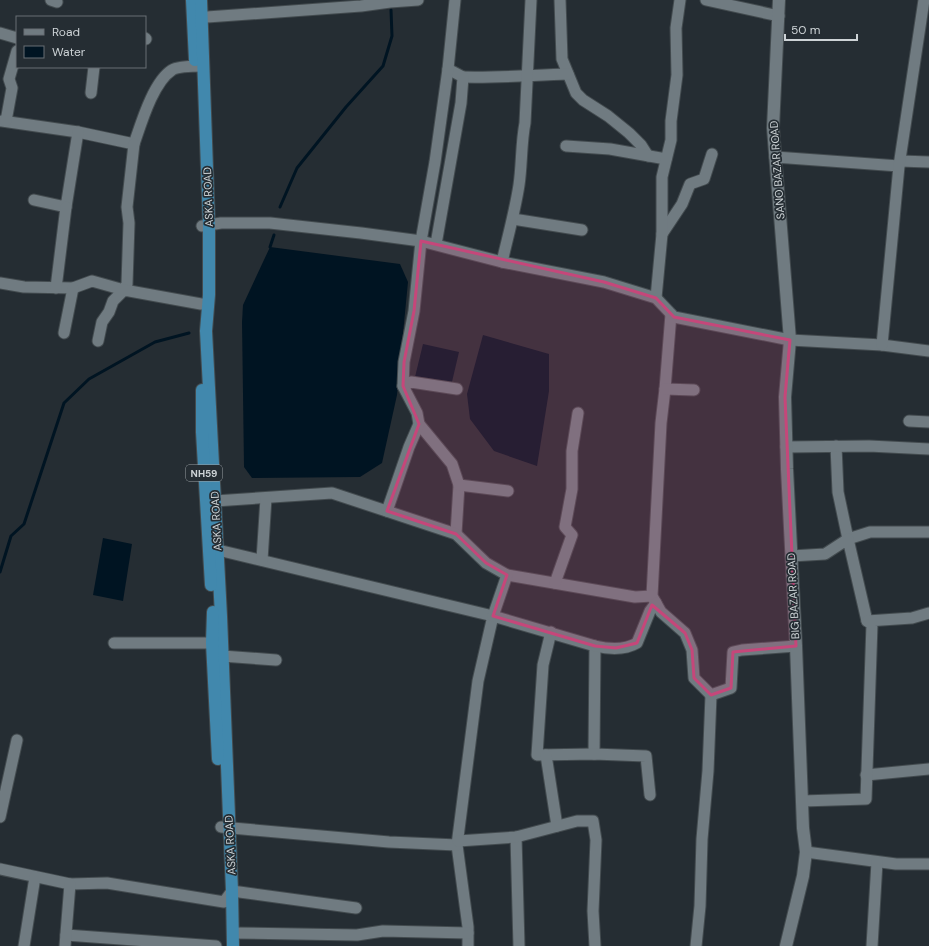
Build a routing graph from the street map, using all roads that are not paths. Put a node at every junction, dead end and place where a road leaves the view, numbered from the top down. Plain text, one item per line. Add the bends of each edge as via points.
1 (192, 0) edge
2 (201, 0) edge
3 (418, 0) edge
4 (531, 0) edge
5 (560, 0) edge
6 (680, 0) edge
7 (706, 0) edge
8 (779, 0) edge
9 (924, 0) edge
10 (452, 1) edge
11 (380, 2) edge
12 (779, 16) junction
13 (197, 17) junction
14 (0, 33) edge
15 (16, 38) edge
16 (16, 54) edge
17 (199, 66) junction
18 (94, 68) edge
19 (448, 69) junction
20 (568, 74) junction
21 (528, 75) junction
22 (463, 77) junction
23 (91, 93) dead end
24 (2, 123) edge
25 (78, 132) junction
26 (134, 144) junction
27 (566, 146) dead end
28 (712, 154) dead end
29 (648, 156) junction
30 (776, 158) junction
31 (666, 159) junction
32 (929, 162) edge
33 (899, 164) junction
34 (34, 200) dead end
35 (66, 207) junction
36 (513, 219) junction
37 (205, 226) junction
38 (582, 230) dead end
39 (662, 234) junction
40 (421, 241) junction
41 (436, 244) junction
42 (502, 262) junction
43 (0, 284) edge
44 (56, 288) junction
45 (72, 288) junction
46 (124, 290) junction
47 (656, 298) junction
48 (205, 304) junction
49 (671, 314) junction
50 (64, 333) dead end
51 (790, 340) junction
52 (98, 341) dead end
53 (882, 345) junction
54 (929, 351) edge
55 (403, 386) junction
56 (457, 389) dead end
57 (666, 389) junction
58 (694, 390) dead end
59 (578, 413) dead end
60 (909, 421) dead end
61 (929, 422) edge
62 (419, 424) junction
63 (836, 446) junction
64 (786, 447) junction
65 (929, 449) edge
66 (459, 485) junction
67 (508, 491) dead end
68 (266, 498) junction
69 (215, 501) junction
70 (387, 511) junction
71 (929, 532) edge
72 (456, 534) junction
73 (848, 539) junction
74 (213, 549) junction
75 (791, 556) junction
76 (262, 560) junction
77 (507, 575) junction
78 (555, 583) junction
79 (654, 600) junction
80 (929, 613) edge
81 (493, 616) junction
82 (867, 621) junction
83 (551, 632) junction
84 (114, 643) dead end
85 (212, 643) junction
86 (595, 646) junction
87 (796, 646) junction
88 (222, 656) junction
89 (276, 660) dead end
90 (711, 695) junction
91 (17, 740) dead end
92 (594, 754) junction
93 (546, 755) junction
94 (929, 770) edge
95 (866, 775) junction
96 (650, 795) dead end
97 (802, 801) junction
98 (0, 818) edge
99 (557, 826) junction
100 (225, 827) junction
101 (516, 837) junction
102 (458, 843) junction
103 (806, 852) junction
104 (877, 862) junction
105 (929, 864) edge
106 (0, 869) edge
107 (35, 877) junction
108 (70, 884) junction
109 (232, 891) junction
110 (224, 902) junction
111 (356, 908) dead end
112 (233, 933) junction
113 (468, 933) junction
114 (65, 941) edge
115 (24, 946) edge
116 (216, 946) edge
117 (226, 946) edge
118 (233, 946) edge
119 (468, 946) edge
120 (519, 946) edge
121 (595, 946) edge
122 (696, 946) edge
123 (786, 946) edge
124 (872, 946) edge

1 - 13 highway, NH59
2 - 13 highway, NH59
3 - 11 street
4 - 21 street
5 - 20 street via 562,59
6 - 31 street via 676,28 677,75 671,140
7 - 12 street
8 - 12 street, SANO BAZAR ROAD
9 - 33 street
10 - 19 street
11 - 13 street
12 - 30 street, SANO BAZAR ROAD via 773,128
13 - 17 highway, NH59
14 - 15 street
16 - 24 street via 9,79 12,88
17 - 26 street via 173,69 164,78 142,118
17 - 37 highway, NH59
18 - 23 street
19 - 22 street
19 - 40 street
20 - 21 street
20 - 29 street via 576,93 629,133
21 - 22 street via 496,78
21 - 36 street via 519,185
22 - 41 street via 461,104
24 - 25 street
25 - 26 street
25 - 35 street
26 - 46 street via 127,207 127,284
27 - 29 street via 610,149
28 - 39 street via 704,179 690,184 682,204
29 - 31 street
30 - 33 street
30 - 51 street, SANO BAZAR ROAD
31 - 39 street via 662,177
32 - 33 street
33 - 53 street
34 - 35 street
35 - 44 street
36 - 38 street
36 - 42 street
37 - 40 street via 221,223 270,223
37 - 48 highway, NH59
39 - 47 street
40 - 41 street
40 - 55 street
41 - 42 street
42 - 47 street via 604,282
43 - 44 street
44 - 45 street
45 - 46 street via 92,281
45 - 50 street
46 - 48 street
46 - 52 street via 113,301 102,322
47 - 49 street
48 - 69 highway, ASKA ROAD / NH59
48 - 74 highway, NH59 via 202,432
49 - 51 street via 674,317
49 - 57 street
51 - 53 street
51 - 64 street, BIG BAZAR ROAD via 785,397
53 - 54 street
55 - 56 street via 411,382
55 - 62 street via 417,413
57 - 58 street
57 - 79 street via 661,423
59 - 78 street via 572,451 572,489 565,527 572,535
60 - 61 street
62 - 66 street via 452,464
62 - 70 street
63 - 64 street
63 - 65 street
63 - 73 street via 838,492
64 - 75 street, BIG BAZAR ROAD
66 - 67 street
66 - 72 street
68 - 69 street
68 - 70 street via 332,493
68 - 76 street
69 - 74 highway, ASKA ROAD / NH59
70 - 72 street
71 - 73 street via 870,532
72 - 77 street via 486,563
73 - 75 street via 826,554
73 - 82 street
74 - 76 street
74 - 85 highway, NH59
74 - 88 highway, ASKA ROAD / NH59
75 - 87 street, BIG BAZAR ROAD
76 - 81 street
77 - 78 street
77 - 81 street
78 - 79 street
79 - 86 street via 637,643 616,648
79 - 90 street via 661,612 685,633 692,650 694,678
80 - 82 street via 912,618
81 - 83 street
81 - 102 street via 478,681
82 - 95 street via 872,624
83 - 86 street
83 - 93 street via 543,665 537,755
84 - 85 street
85 - 100 highway, NH59
86 - 92 street
87 - 90 street via 733,652 731,688
87 - 97 street, BIG BAZAR ROAD
88 - 89 street
88 - 100 highway, ASKA ROAD / NH59
90 - 122 street
91 - 98 street
92 - 93 street
92 - 96 street via 646,756
93 - 99 street
94 - 95 street
95 - 97 street via 866,798
97 - 103 street, BIG BAZAR ROAD
99 - 101 street
99 - 121 street via 577,821 593,821 596,840 592,911
100 - 102 street via 389,842
100 - 109 highway, ASKA ROAD / NH59
100 - 110 highway, NH59
101 - 102 street
101 - 120 street
102 - 113 street
103 - 104 street
103 - 123 street, BIG BAZAR ROAD via 803,876
104 - 105 street
104 - 124 street
106 - 107 street
107 - 108 street
107 - 115 street
108 - 110 street via 106,883
108 - 114 street
109 - 110 street
109 - 111 street
109 - 112 highway, ASKA ROAD / NH59
110 - 117 highway, NH59
112 - 113 street
112 - 118 highway, ASKA ROAD / NH59
113 - 119 street
114 - 116 street

